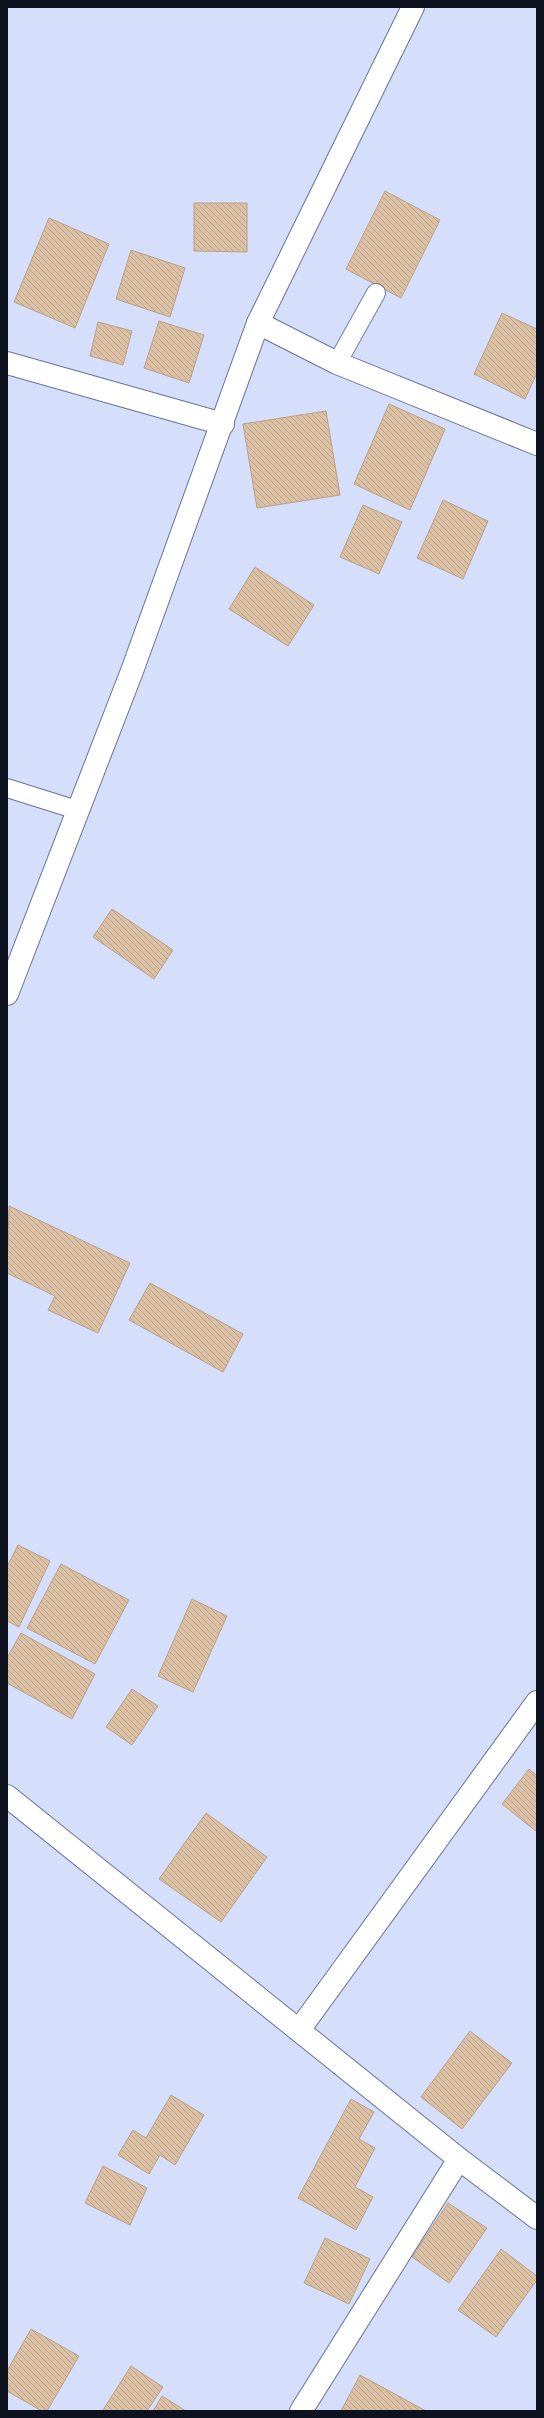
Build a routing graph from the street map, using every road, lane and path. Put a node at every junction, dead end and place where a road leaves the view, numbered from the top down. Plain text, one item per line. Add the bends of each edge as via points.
1 (413, 7) edge
2 (376, 293) dead end
3 (258, 323) junction
4 (7, 363) edge
5 (337, 363) junction
6 (223, 424) junction
7 (537, 444) edge
8 (7, 788) edge
9 (77, 810) junction
10 (7, 994) edge
11 (537, 1702) edge
12 (7, 1796) edge
13 (299, 2030) junction
14 (459, 2159) junction
15 (537, 2218) edge
16 (301, 2411) edge

1 - 3 street
2 - 5 lane
3 - 5 street
3 - 6 street
4 - 6 street
5 - 7 street
6 - 9 street via 132,671
8 - 9 lane
9 - 10 street
11 - 13 street
12 - 13 street
13 - 14 street
14 - 15 street
14 - 16 street

